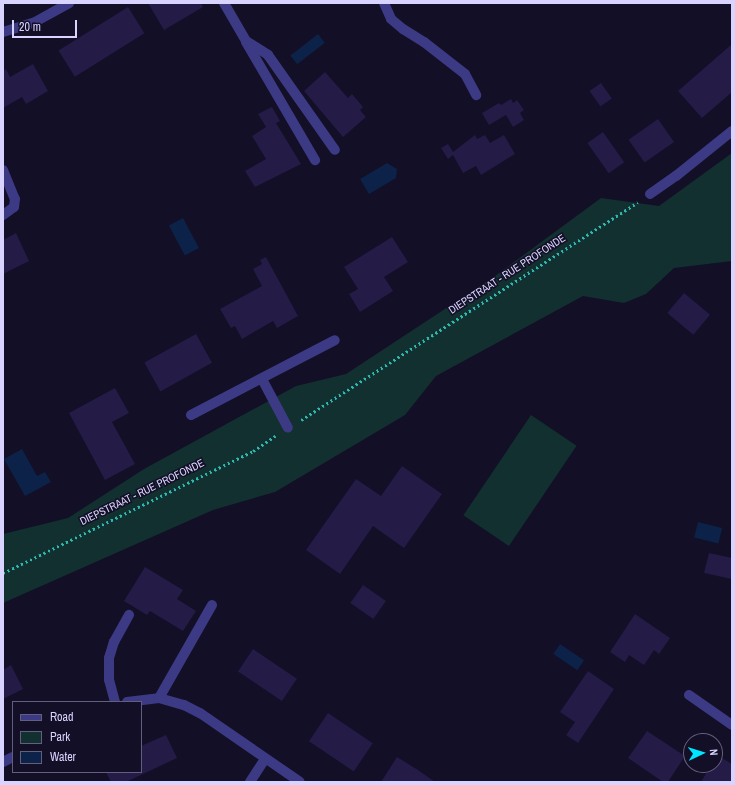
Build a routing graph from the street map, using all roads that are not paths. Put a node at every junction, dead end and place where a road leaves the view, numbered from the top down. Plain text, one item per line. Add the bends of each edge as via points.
1 (69, 3) edge
2 (224, 3) edge
3 (384, 3) edge
4 (3, 32) edge
5 (246, 41) junction
6 (476, 95) dead end
7 (732, 131) edge
8 (335, 150) dead end
9 (315, 160) dead end
10 (3, 170) edge
11 (650, 194) road end
12 (3, 215) edge
13 (335, 340) dead end
14 (262, 380) junction
15 (191, 415) dead end
16 (288, 428) road end
17 (212, 605) dead end
18 (129, 615) dead end
19 (689, 695) dead end
20 (159, 698) junction
21 (115, 701) edge
22 (135, 701) edge
23 (732, 725) edge
24 (12, 758) edge
25 (265, 759) junction
26 (3, 762) edge
27 (250, 782) edge
28 (300, 782) edge

1 - 4 street via 35,22
2 - 5 street
3 - 6 street via 391,19 465,74
5 - 8 street via 268,55
5 - 9 street
7 - 11 street
10 - 12 street via 15,199 14,207
13 - 14 street
14 - 15 street
14 - 16 street
17 - 20 street
18 - 21 street via 114,642 109,658
19 - 23 street
20 - 22 street
20 - 25 street via 184,705 200,713
24 - 26 street
25 - 27 street
25 - 28 street

